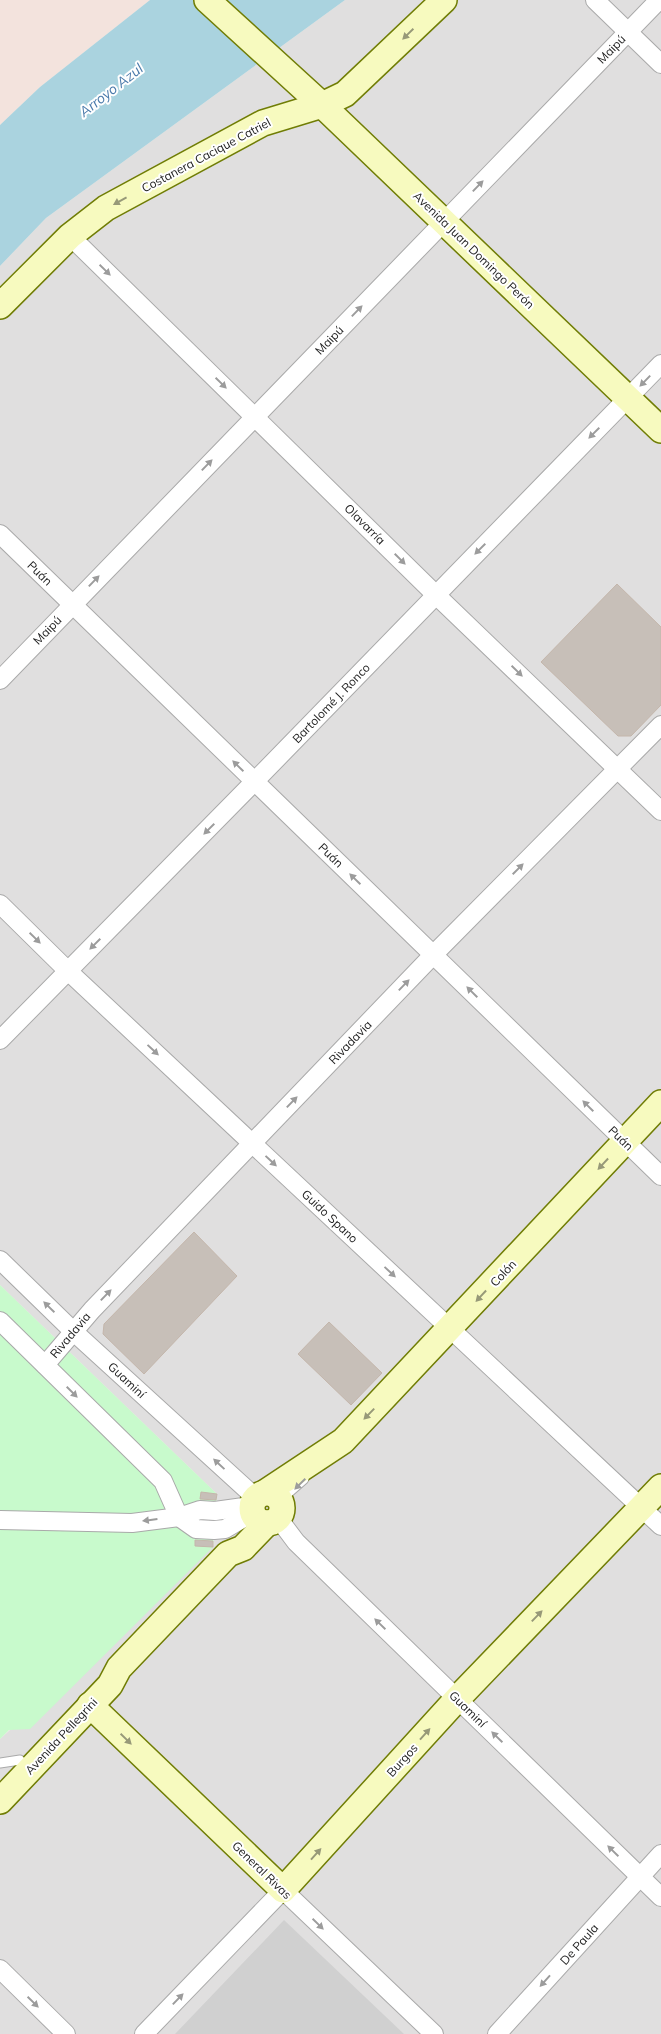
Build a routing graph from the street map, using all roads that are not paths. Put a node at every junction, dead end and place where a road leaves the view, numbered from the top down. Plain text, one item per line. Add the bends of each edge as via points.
1 (207, 0) edge
2 (444, 0) edge
3 (595, 0) edge
4 (659, 0) edge
5 (628, 33) junction
6 (661, 64) edge
7 (322, 105) junction
8 (444, 221) junction
9 (70, 236) junction
10 (0, 306) edge
11 (661, 364) edge
12 (628, 398) junction
13 (255, 416) junction
14 (661, 430) edge
15 (0, 534) edge
16 (436, 594) junction
17 (72, 604) junction
18 (0, 680) edge
19 (661, 725) edge
20 (618, 768) junction
21 (254, 782) junction
22 (661, 811) edge
23 (0, 904) edge
24 (434, 954) junction
25 (68, 971) junction
26 (0, 1040) edge
27 (661, 1104) edge
28 (624, 1142) junction
29 (252, 1143) junction
30 (661, 1176) edge
31 (0, 1260) edge
32 (0, 1321) edge
33 (450, 1329) junction
34 (74, 1332) junction
35 (45, 1365) junction
36 (661, 1487) edge
37 (641, 1507) junction
38 (263, 1508) junction
39 (179, 1517) junction
40 (0, 1520) edge
41 (661, 1526) edge
42 (119, 1668) junction
43 (457, 1699) junction
44 (90, 1705) junction
45 (10, 1762) edge
46 (0, 1781) edge
47 (0, 1801) edge
48 (661, 1854) edge
49 (640, 1876) junction
50 (283, 1890) junction
51 (661, 1896) edge
52 (0, 1969) edge
53 (66, 2034) edge
54 (144, 2034) edge
55 (434, 2034) edge
56 (497, 2034) edge

1 - 7 main road, Avenida Juan Domingo Perón
2 -> 7 main road, Costanera Cacique Catriel via 345,94
3 - 5 street
4 - 5 street, Maipú
5 - 6 street
8 -> 5 street, Maipú
7 - 8 main road, Avenida Juan Domingo Perón
7 -> 9 main road, Costanera Cacique Catriel via 264,123 106,208
8 - 12 main road, Avenida Juan Domingo Perón
13 -> 8 street, Maipú
9 - 10 main road, Costanera Cacique Catriel
9 -> 13 street, Olavarría
11 -> 12 street, Bartolomé J. Ronco
12 - 14 main road, Avenida Juan Domingo Perón
12 -> 16 street, Bartolomé J. Ronco
13 -> 16 street, Olavarría
17 -> 13 street, Maipú
15 - 17 street, Puán
16 -> 20 street, Olavarría
16 - 21 street, Bartolomé J. Ronco
17 - 18 street, Maipú
21 -> 17 street, Puán
19 - 20 street, Rivadavia
20 - 22 street, Olavarría
24 -> 20 street, Rivadavia
24 -> 21 street, Puán
21 -> 25 street, Bartolomé J. Ronco
23 -> 25 street, Guido Spano
28 -> 24 street, Puán
29 -> 24 street, Rivadavia
25 - 26 street, Bartolomé J. Ronco
25 -> 29 street, Guido Spano
27 - 28 main road, Colón
28 - 30 street, Puán
28 -> 33 main road, Colón
29 -> 33 street, Guido Spano
34 -> 29 street, Rivadavia
34 -> 31 street, Guaminí
32 - 35 street
33 - 37 street, Guido Spano
33 -> 38 main road, Colón via 343,1440
34 - 35 street, Rivadavia
38 -> 34 street, Guaminí
35 -> 39 street via 163,1481
36 - 37 main road, Burgos
37 - 41 street, Guido Spano
43 -> 37 main road, Burgos
38 - 39 street via 200,1510
38 - 42 main road, Avenida Pellegrini via 233,1539 228,1554
43 -> 38 street, Guaminí
39 -> 40 street via 132,1523
42 - 44 main road, Avenida Pellegrini via 110,1684
42 - 45 main road, Avenida Pellegrini via 101,1678
49 -> 43 street, Guaminí
50 -> 43 main road, Burgos
44 - 47 main road, Avenida Pellegrini
44 -> 50 main road, General Rivas
45 - 46 main road, Avenida Pellegrini
48 - 49 street, De Paula
49 - 51 street, Guaminí
49 -> 56 street, De Paula
54 -> 50 street, Burgos
50 -> 55 street, General Rivas
52 -> 53 street

